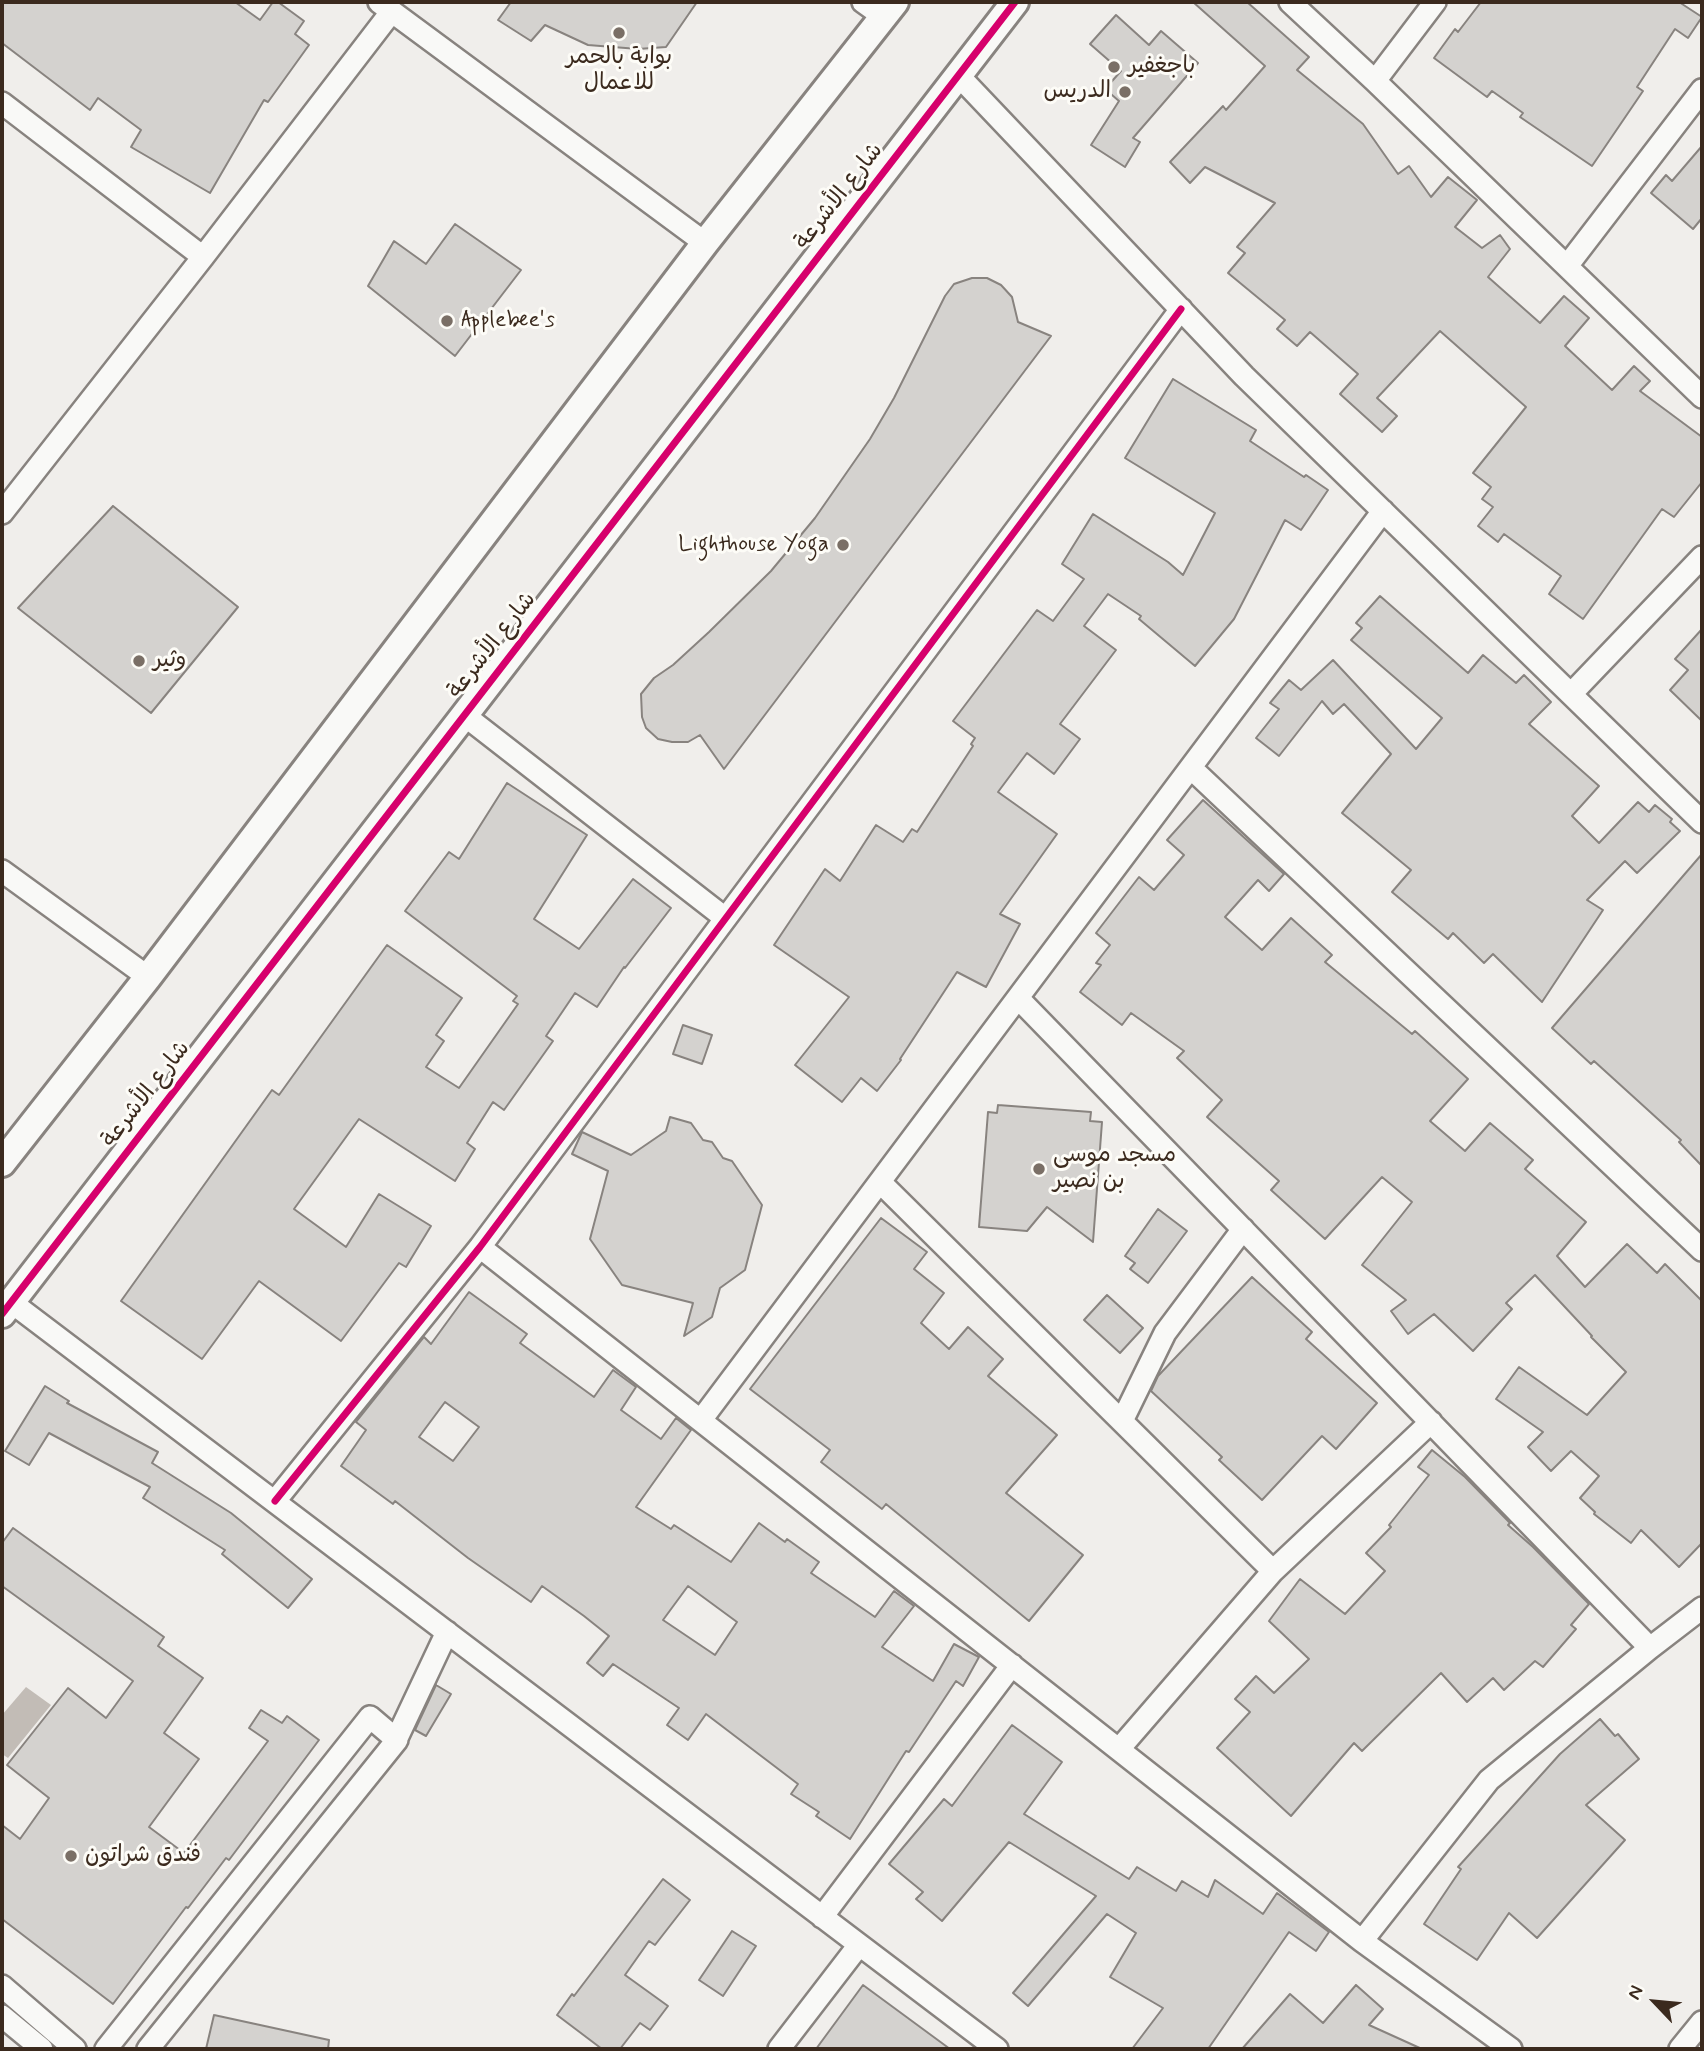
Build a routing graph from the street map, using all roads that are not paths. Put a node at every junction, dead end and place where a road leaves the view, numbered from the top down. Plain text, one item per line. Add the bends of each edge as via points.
1 (1015, 2) edge
2 (1290, 2) edge
3 (1435, 2) edge
4 (393, 7) edge
5 (881, 7) edge
6 (958, 75) junction
7 (1375, 81) junction
8 (1702, 90) edge
9 (2, 103) edge
10 (705, 243) junction
11 (203, 257) junction
12 (1567, 267) junction
13 (1181, 309) junction
14 (1702, 397) edge
15 (3, 511) edge
16 (1384, 511) junction
17 (1702, 556) edge
18 (1571, 694) junction
19 (464, 715) junction
20 (1191, 768) junction
21 (1702, 822) edge
22 (2, 870) edge
23 (725, 918) junction
24 (148, 977) junction
25 (1018, 998) junction
26 (2, 1163) edge
27 (880, 1181) junction
28 (1243, 1229) junction
29 (480, 1247) junction
30 (1702, 1250) edge
31 (6, 1308) edge
32 (701, 1420) junction
33 (1122, 1421) junction
34 (1431, 1422) junction
35 (275, 1502) junction
36 (1273, 1571) junction
37 (1702, 1608) edge
38 (447, 1632) junction
39 (1650, 1648) junction
40 (1012, 1665) junction
41 (396, 1740) junction
42 (1119, 1749) junction
43 (822, 1917) junction
44 (1362, 1941) junction
45 (859, 1945) junction
46 (2, 1986) edge
47 (2, 2016) edge
48 (1702, 2022) edge
49 (42, 2049) edge
50 (75, 2049) edge
51 (106, 2049) edge
52 (148, 2049) edge
53 (779, 2049) edge
54 (997, 2049) edge
55 (1511, 2049) edge
56 (1680, 2049) edge

1 - 6 street, شارع الأشرعة
2 - 7 street
3 - 7 street
4 - 10 street
4 - 11 street
5 - 10 street
6 - 13 street
6 - 19 street, شارع الأشرعة
7 - 12 street
8 - 12 street
9 - 11 street
10 - 24 street
11 - 15 street
12 - 14 street
13 - 16 street
13 - 23 street
16 - 18 street
16 - 20 street
17 - 18 street
18 - 21 street
19 - 23 street
19 - 31 street, شارع الأشرعة
20 - 25 street
20 - 30 street
22 - 24 street
23 - 29 street
24 - 26 street
25 - 27 street
25 - 28 street
27 - 32 street
27 - 33 street
28 - 33 street via 1165,1333
28 - 34 street
29 - 32 street
29 - 35 street
31 - 35 street
32 - 40 street
33 - 36 street
34 - 36 street
34 - 39 street
35 - 38 street
36 - 42 street
37 - 39 street
38 - 41 street
38 - 43 street
39 - 44 street via 1489,1780
40 - 42 street
40 - 43 street
41 - 51 street via 370,1717
41 - 52 street
42 - 44 street
43 - 45 street
44 - 55 street
45 - 53 street
45 - 54 street
46 - 50 street
47 - 49 street
48 - 56 street

